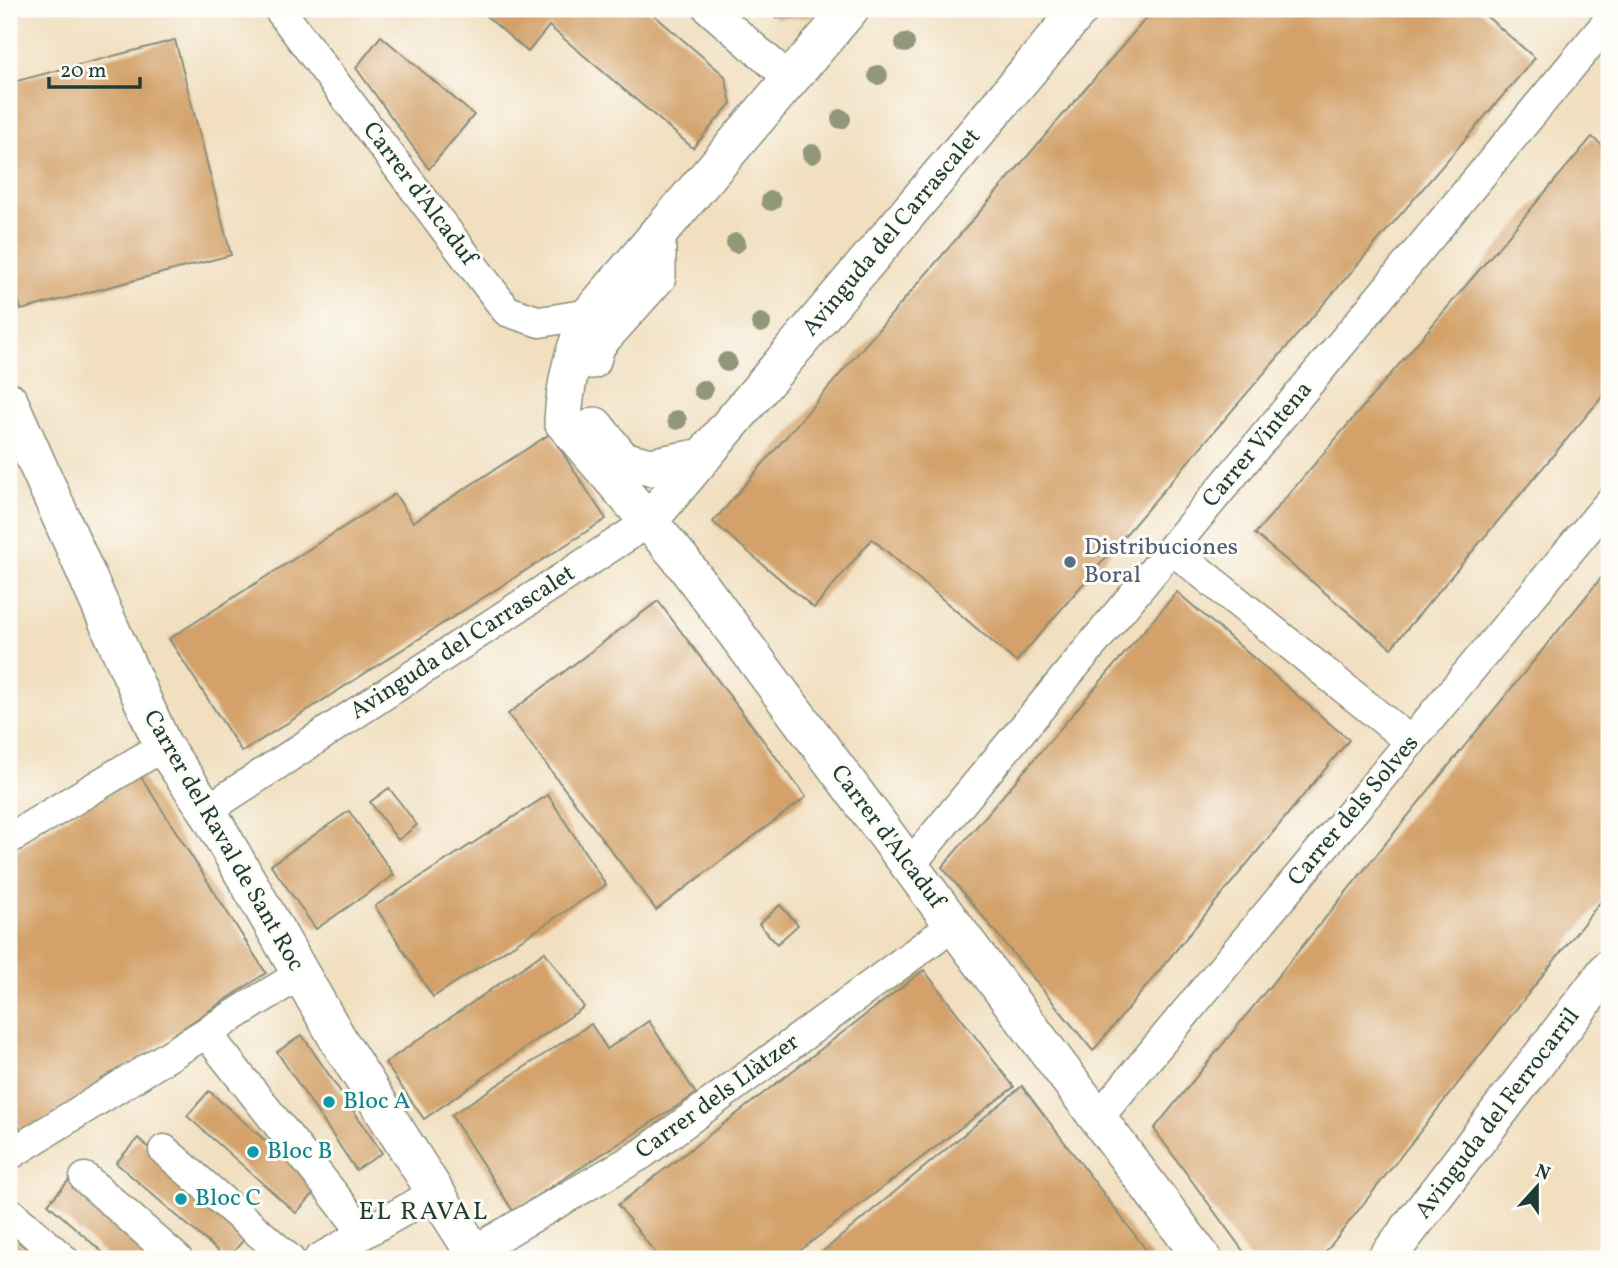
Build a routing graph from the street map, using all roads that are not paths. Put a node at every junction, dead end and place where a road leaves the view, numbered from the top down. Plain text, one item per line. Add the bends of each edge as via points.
1 (279, 9) edge
2 (709, 9) edge
3 (850, 9) edge
4 (1080, 9) edge
5 (1601, 20) edge
6 (789, 78) junction
7 (657, 234) junction
8 (590, 314) junction
9 (9, 401) edge
10 (703, 457) junction
11 (1609, 502) edge
12 (647, 523) junction
13 (1172, 549) junction
14 (1411, 742) junction
15 (163, 746) junction
16 (207, 810) junction
17 (9, 839) edge
18 (909, 866) junction
19 (953, 925) junction
20 (1609, 968) edge
21 (299, 975) junction
22 (206, 1033) junction
23 (1098, 1118) junction
24 (164, 1150) dead end
25 (10, 1152) edge
26 (85, 1178) dead end
27 (433, 1194) junction
28 (9, 1212) edge
29 (363, 1233) junction
30 (475, 1255) edge
31 (62, 1259) edge
32 (177, 1259) edge
33 (289, 1259) edge
34 (319, 1259) edge
35 (1203, 1259) edge
36 (1386, 1259) edge

1 - 8 street, Carrer d'Alcaduf via 507,311 540,322
2 - 6 street
3 - 6 street
4 - 10 street, Avinguda del Carrascalet
5 - 13 street, Carrer Vintena
6 - 7 street
7 - 8 street
7 - 10 street via 657,277 597,344 590,369 589,420 622,460 650,467
8 - 12 street, Carrer d'Alcaduf via 574,348 563,422
9 - 15 street, Carrer del Raval de Sant Roc
10 - 12 street, Avinguda del Carrascalet
11 - 14 street, Carrer dels Solves
12 - 16 street, Avinguda del Carrascalet
12 - 18 street, Carrer d'Alcaduf via 679,557
13 - 14 street
13 - 18 street, Carrer Vintena
14 - 23 street, Carrer dels Solves
15 - 16 street, Carrer del Raval de Sant Roc
15 - 17 street
16 - 21 street, Carrer del Raval de Sant Roc
18 - 19 street, Carrer d'Alcaduf
19 - 23 street, Carrer d'Alcaduf
19 - 30 street, Carrer dels Llàtzer via 642,1154
20 - 36 street, Avinguda del Ferrocarril
21 - 22 street
21 - 27 street, Carrer del Raval de Sant Roc
22 - 25 street
22 - 29 street
23 - 35 street, Carrer d'Alcaduf
24 - 33 street
26 - 32 street
27 - 29 street
27 - 30 street, Carrer del Raval de Sant Roc
28 - 31 street
29 - 34 street

